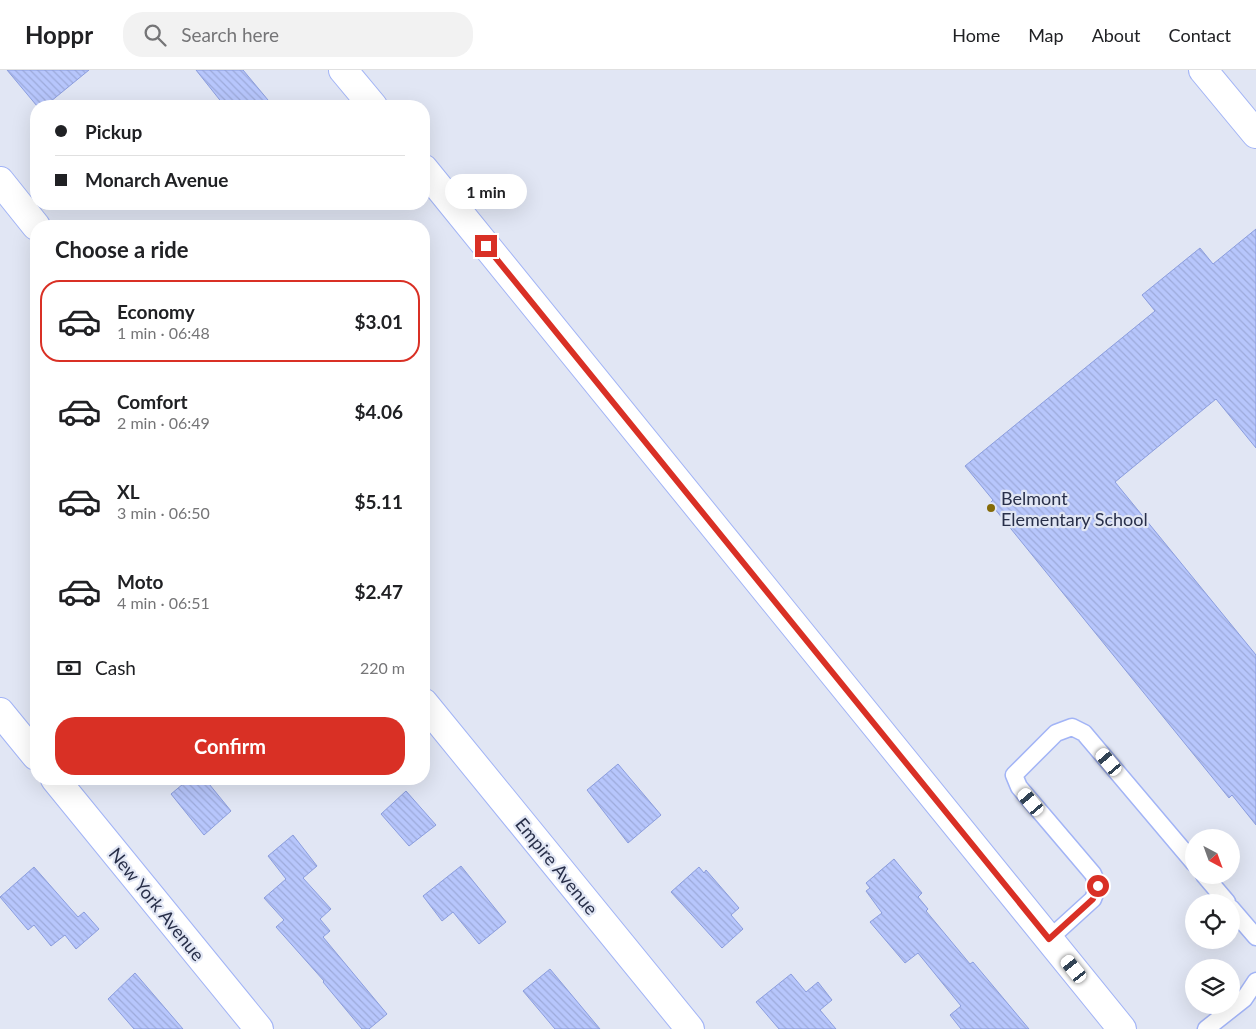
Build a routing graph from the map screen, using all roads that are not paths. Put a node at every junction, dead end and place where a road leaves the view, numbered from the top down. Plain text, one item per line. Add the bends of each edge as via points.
1 (343, 70) edge
2 (1203, 70) edge
3 (368, 100) edge
4 (1256, 134) edge
5 (430, 176) edge
6 (0, 181) edge
7 (31, 220) edge
8 (430, 710) edge
9 (0, 712) edge
10 (30, 749) edge
11 (60, 785) edge
12 (1185, 852) edge
13 (1212, 884) edge
14 (1220, 894) edge
15 (1240, 918) edge
16 (1256, 937) edge
17 (1049, 939) junction
18 (1256, 981) edge
19 (259, 1029) edge
20 (690, 1029) edge
21 (1122, 1029) edge
22 (1206, 1029) edge

1 - 3 street
2 - 4 street
5 - 17 street
6 - 7 street
8 - 20 street, Empire Avenue
9 - 10 street
11 - 19 street, New York Avenue
12 - 17 lane via 1084,733 1072,727 1056,733 1014,775 1019,787 1093,874 1098,886 1093,899
13 - 14 lane
15 - 16 lane
17 - 21 street
18 - 22 lane via 1244,999

